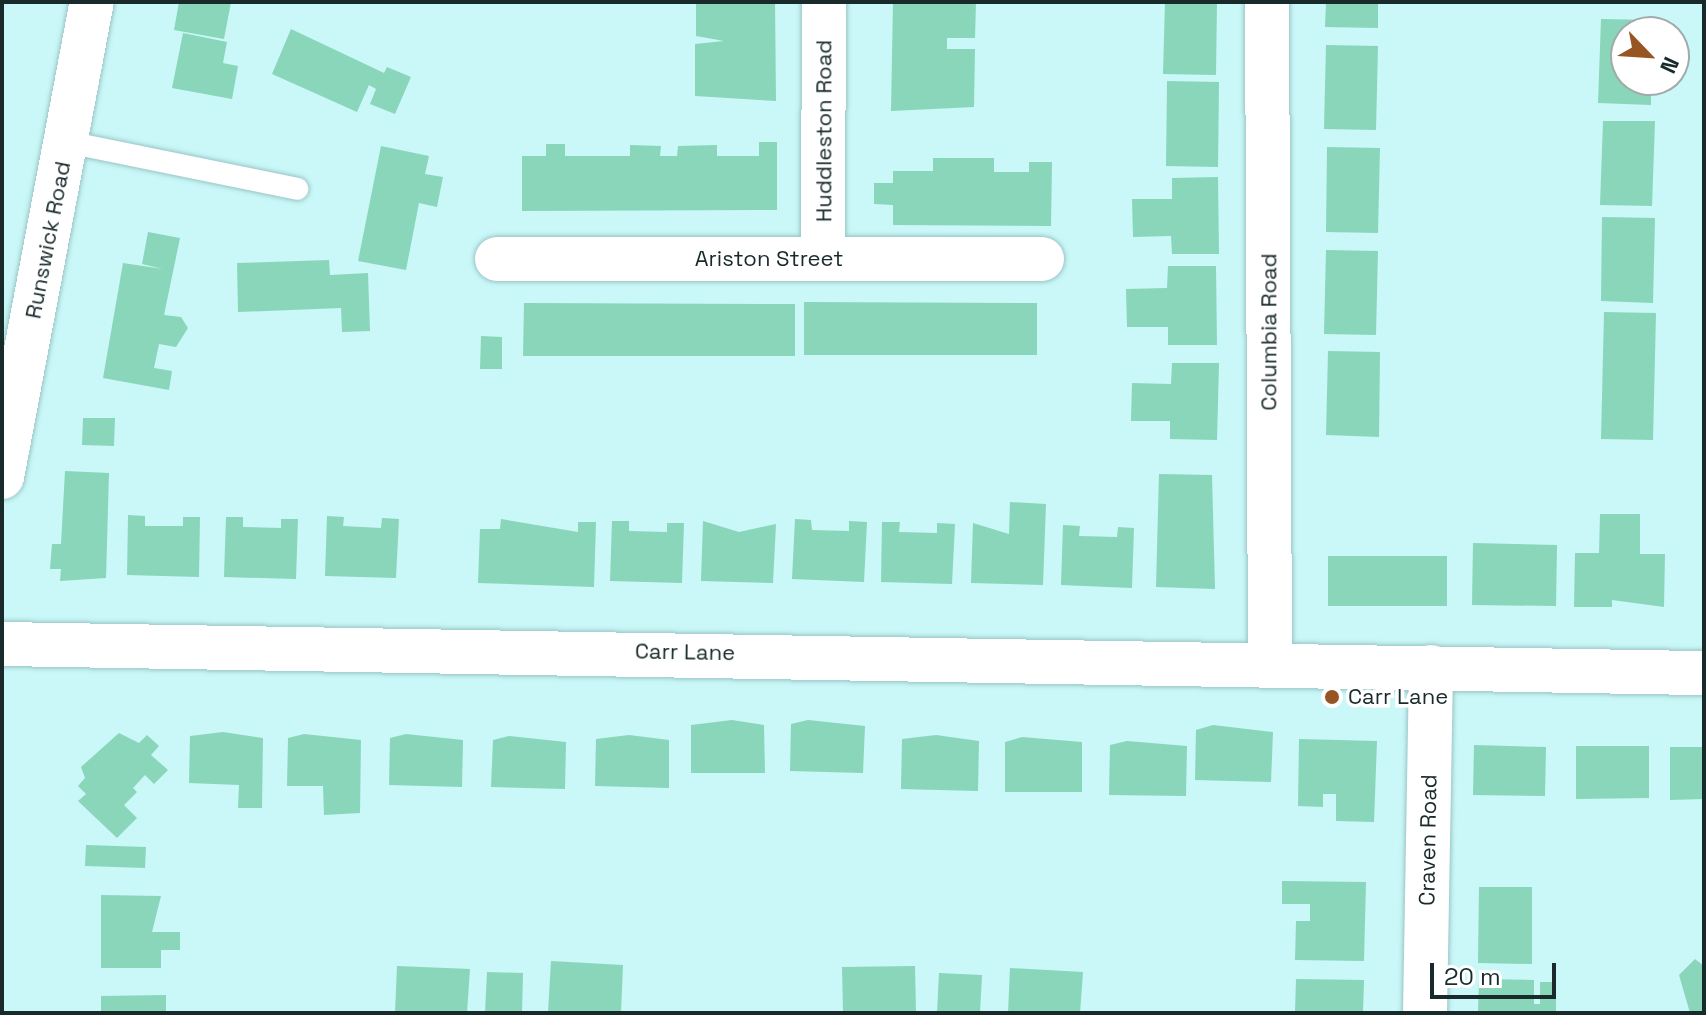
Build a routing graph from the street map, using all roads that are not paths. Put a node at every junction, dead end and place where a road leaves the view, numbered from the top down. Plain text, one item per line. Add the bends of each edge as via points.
1 (92, 2) edge
2 (824, 2) edge
3 (1267, 2) edge
4 (67, 142) junction
5 (297, 189) dead end
6 (497, 259) dead end
7 (823, 259) junction
8 (1042, 259) dead end
9 (2, 477) edge
10 (2, 644) edge
11 (1270, 662) junction
12 (1431, 667) junction
13 (1704, 673) edge
14 (1425, 1013) edge

1 - 4 street, Runswick Road
2 - 7 street, Huddleston Road
3 - 11 street, Columbia Road
4 - 5 lane
4 - 9 street, Runswick Road
6 - 7 street, Ariston Street
7 - 8 street, Ariston Street
10 - 11 street, Carr Lane
11 - 12 street, Carr Lane
12 - 13 street, Carr Lane
12 - 14 street, Craven Road

